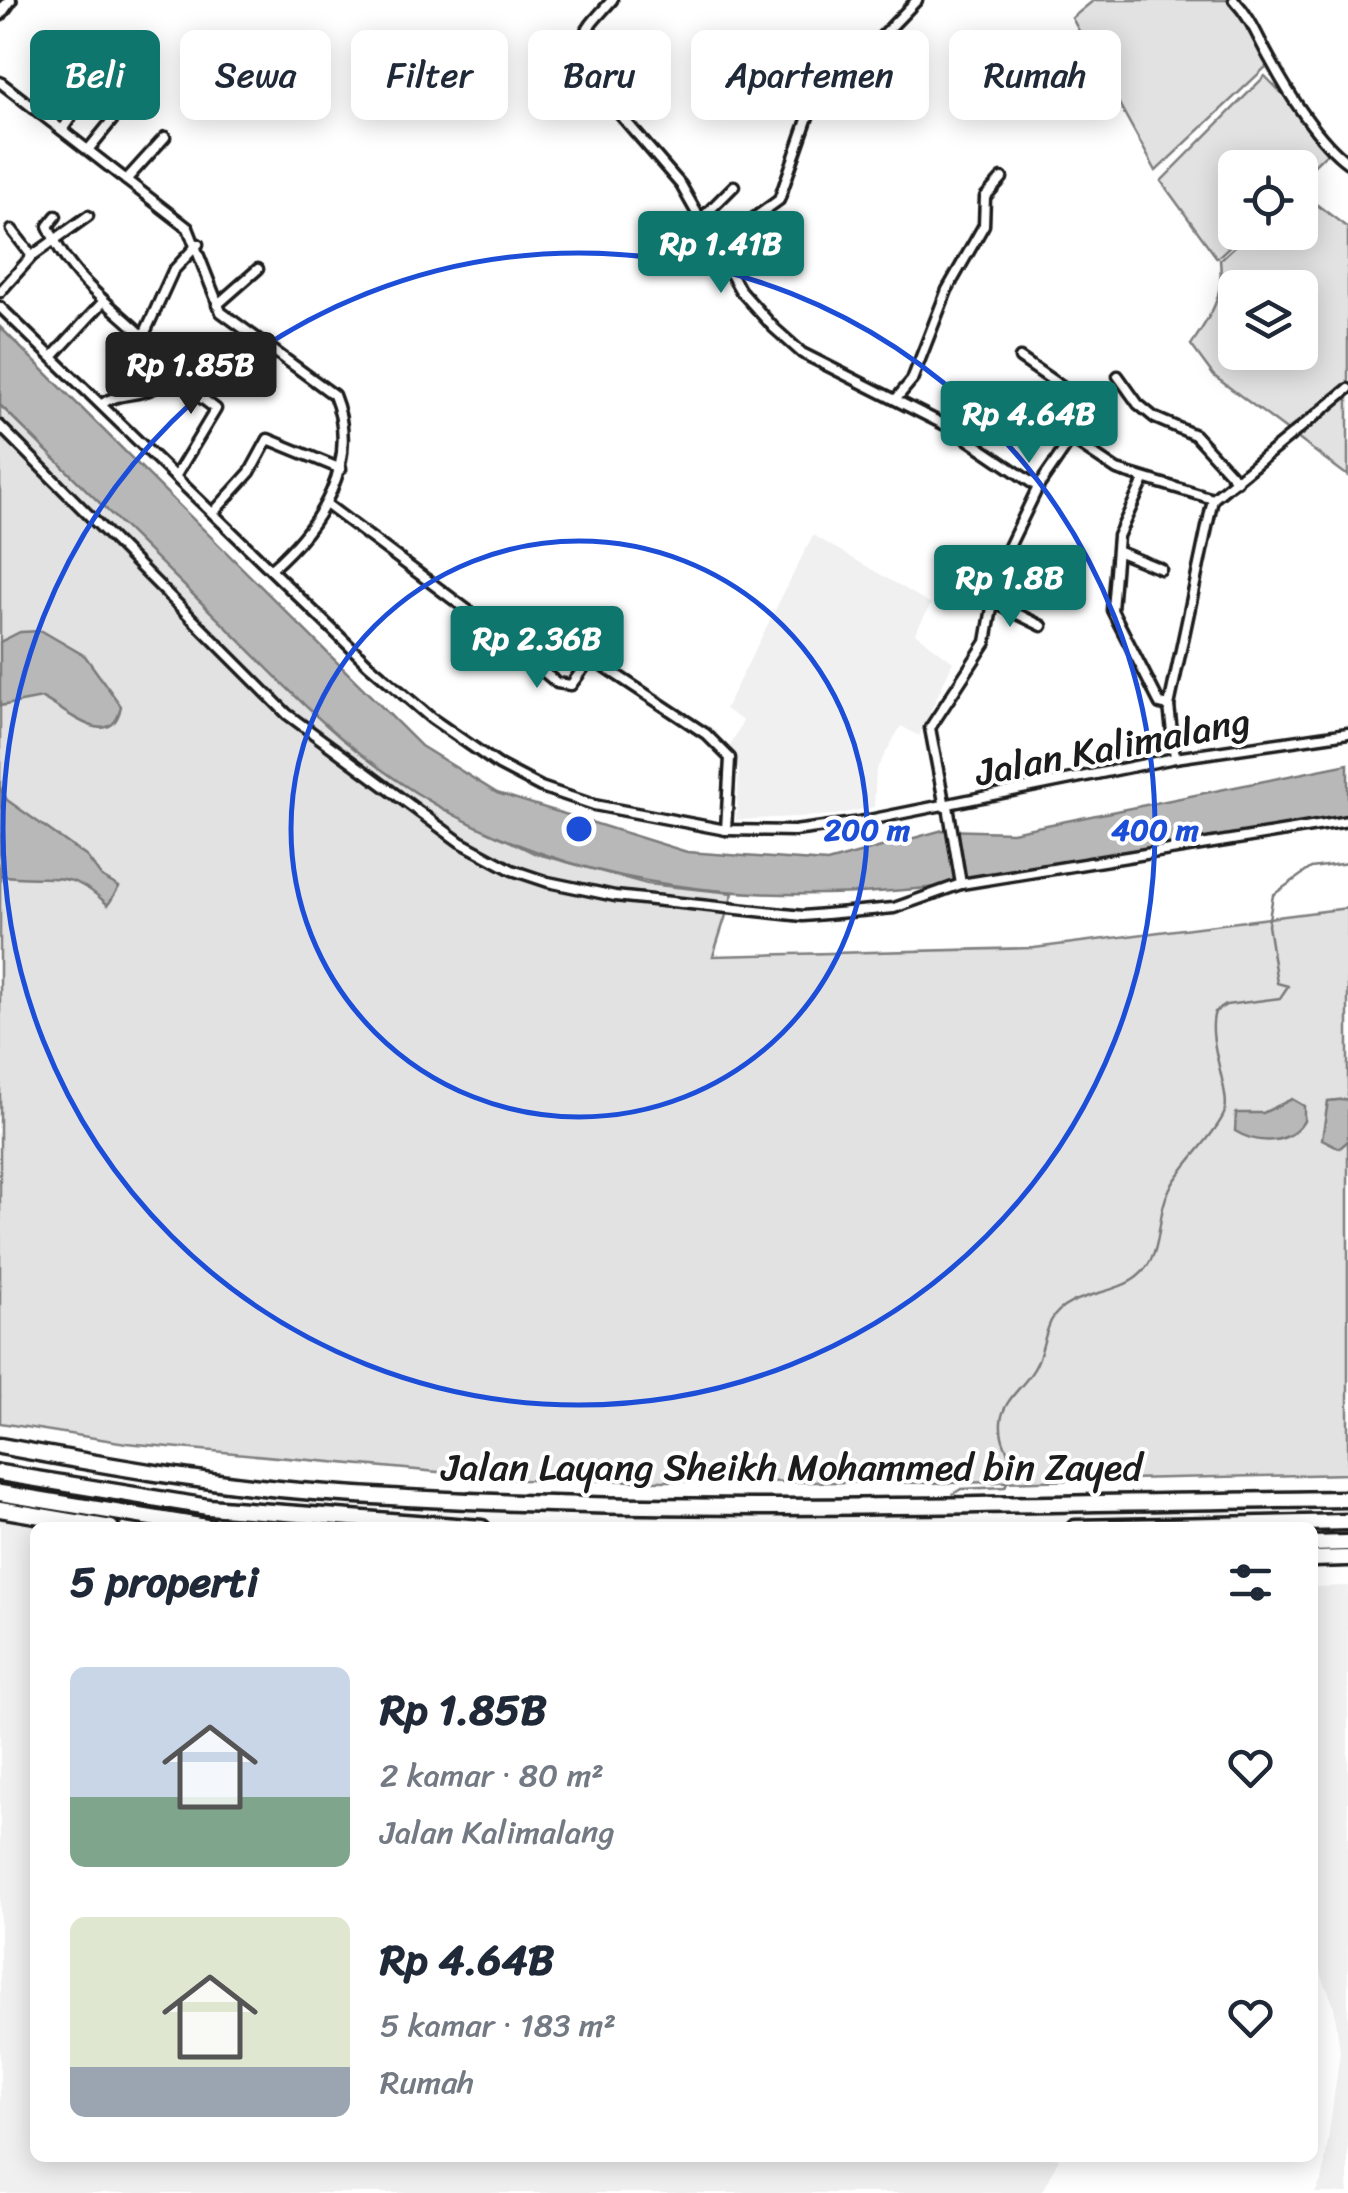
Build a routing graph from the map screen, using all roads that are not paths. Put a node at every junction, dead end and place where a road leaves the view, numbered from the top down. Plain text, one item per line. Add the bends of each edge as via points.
1 (10, 0) edge
2 (612, 0) edge
3 (917, 0) edge
4 (1234, 0) edge
5 (0, 14) edge
6 (0, 82) edge
7 (69, 120) edge
8 (112, 120) edge
9 (62, 130) junction
10 (165, 138) dead end
11 (88, 150) junction
12 (1348, 163) edge
13 (1002, 178) dead end
14 (126, 180) junction
15 (734, 186) dead end
16 (56, 216) dead end
17 (88, 216) dead end
18 (702, 218) junction
19 (12, 230) dead end
20 (54, 240) junction
21 (198, 244) junction
22 (714, 246) junction
23 (32, 256) junction
24 (258, 270) dead end
25 (0, 292) edge
26 (102, 303) junction
27 (217, 305) junction
28 (0, 308) edge
29 (143, 337) junction
30 (53, 356) junction
31 (1020, 358) dead end
32 (162, 368) junction
33 (1118, 376) dead end
34 (1346, 395) edge
35 (896, 400) junction
36 (102, 404) junction
37 (0, 426) edge
38 (1071, 439) junction
39 (340, 470) junction
40 (175, 476) junction
41 (1144, 480) junction
42 (1238, 481) junction
43 (1038, 487) junction
44 (1213, 499) junction
45 (326, 504) junction
46 (213, 513) junction
47 (1118, 552) junction
48 (271, 568) junction
49 (1161, 568) dead end
50 (994, 602) junction
51 (1042, 626) dead end
52 (1169, 706) junction
53 (1348, 733) edge
54 (1175, 758) junction
55 (948, 810) junction
56 (1348, 822) edge
57 (726, 830) junction
58 (960, 880) junction
59 (0, 1446) edge
60 (0, 1473) edge
61 (0, 1493) edge
62 (1348, 1499) edge
63 (0, 1509) edge
64 (76, 1522) edge
65 (176, 1522) edge
66 (407, 1522) edge
67 (1348, 1522) edge
68 (1318, 1523) edge
69 (1348, 1543) edge
70 (1318, 1544) edge
71 (1348, 1558) edge
72 (1318, 1559) edge

1 - 5 main road
2 - 18 street via 581,38 586,75 682,185
3 - 22 street via 810,112 778,200
4 - 12 street via 1312,124
6 - 9 street
7 - 9 street
8 - 11 street
9 - 11 street
10 - 14 street
11 - 14 street
13 - 35 street via 985,197 981,232 947,290 912,380
14 - 21 street via 188,228
15 - 18 street
16 - 20 street via 48,224
17 - 20 street
18 - 22 street
19 - 23 street
20 - 23 street
20 - 26 street
21 - 27 street
21 - 29 street via 173,271
22 - 35 street via 740,290 802,353
23 - 25 street
24 - 27 street
26 - 29 street
26 - 30 street
27 - 39 street via 233,324 330,387 343,439
28 - 30 street, Jalan Kalimalang
29 - 32 street via 161,354
30 - 36 street, Jalan Kalimalang
31 - 38 street via 1085,403
32 - 36 street via 154,388 114,395
32 - 40 street via 216,409
33 - 42 street via 1138,404 1195,436
34 - 42 street
35 - 43 street
36 - 40 street, Jalan Kalimalang
37 - 58 street via 288,714 460,842 512,870 597,894 792,916 894,908
38 - 41 street
38 - 43 street
39 - 45 street
39 - 46 street via 268,439 250,472
40 - 46 street, Jalan Kalimalang
41 - 44 street
41 - 47 street via 1118,536
42 - 44 street
43 - 50 street via 992,582
44 - 52 street
45 - 48 street
45 - 57 street via 557,684 571,685 588,662 597,662 706,734 730,758
46 - 48 street, Jalan Kalimalang
47 - 49 street
47 - 52 street via 1112,610 1160,704
48 - 57 street, Jalan Kalimalang via 431,718 499,765 594,805
50 - 51 street
50 - 55 street via 986,642 929,733
52 - 54 street
53 - 54 street, Jalan Kalimalang
54 - 55 street, Jalan Kalimalang
55 - 57 street, Jalan Kalimalang via 794,831
55 - 58 street
56 - 58 street
59 - 62 highway, Jalan Layang Sheikh Mohammed bin Zayed via 311,1492 526,1503
60 - 66 highway via 208,1506
61 - 65 highway
63 - 64 highway
67 - 68 highway
69 - 70 highway
71 - 72 highway

